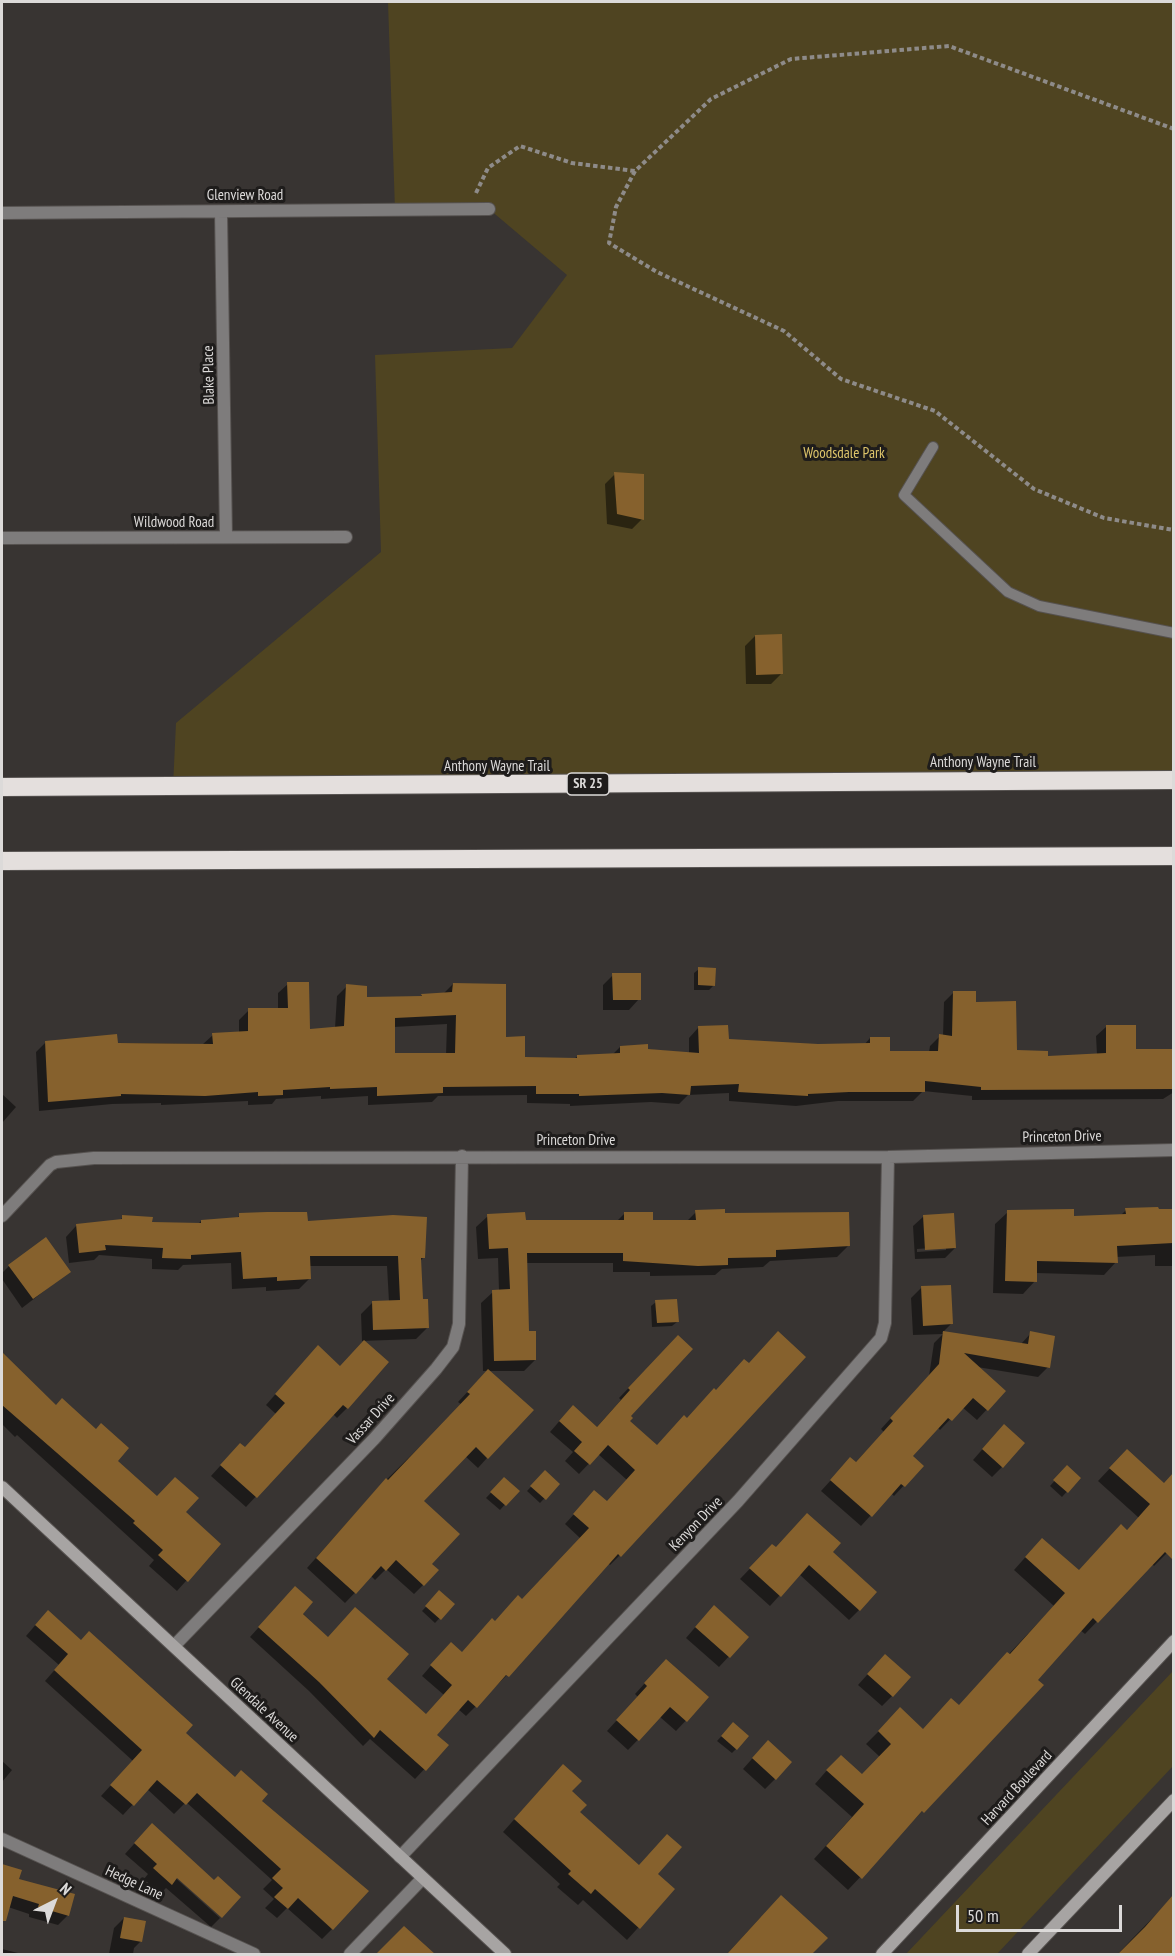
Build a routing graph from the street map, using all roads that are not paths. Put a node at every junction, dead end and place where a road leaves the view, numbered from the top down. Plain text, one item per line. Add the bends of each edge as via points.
1 (489, 209) dead end
2 (221, 212) junction
3 (2, 213) edge
4 (933, 447) dead end
5 (226, 537) junction
6 (346, 537) dead end
7 (2, 538) edge
8 (1173, 633) edge
9 (1173, 780) edge
10 (2, 787) edge
11 (1173, 856) edge
12 (2, 861) edge
13 (1173, 1150) edge
14 (462, 1156) junction
15 (888, 1157) junction
16 (2, 1216) edge
17 (2, 1487) edge
18 (1173, 1641) edge
19 (174, 1646) junction
20 (1173, 1800) edge
21 (2, 1839) edge
22 (400, 1857) junction
23 (422, 1879) junction
24 (254, 1954) edge
25 (350, 1954) edge
26 (505, 1954) edge
27 (882, 1954) edge
28 (1028, 1954) edge

1 - 2 street, Glenview Road
2 - 3 street, Glenview Road
2 - 5 street, Blake Place
4 - 8 lane via 904,495 999,585 1039,606
5 - 6 street, Wildwood Road
5 - 7 street, Wildwood Road
9 - 10 highway, Anthony Wayne Trail / SR 25
11 - 12 highway
13 - 15 street, Princeton Drive
14 - 15 street, Princeton Drive
14 - 16 street, Princeton Drive via 94,1158 56,1162
14 - 19 street, Vassar Drive via 459,1324 453,1347 374,1439
15 - 22 street, Kenyon Drive via 885,1323 881,1338 738,1501
17 - 19 street, Glendale Avenue
18 - 27 street, Harvard Boulevard
19 - 22 street, Glendale Avenue
20 - 28 street
21 - 24 street, Hedge Lane
22 - 23 street, Glendale Avenue
23 - 25 street
23 - 26 street, Glendale Avenue

